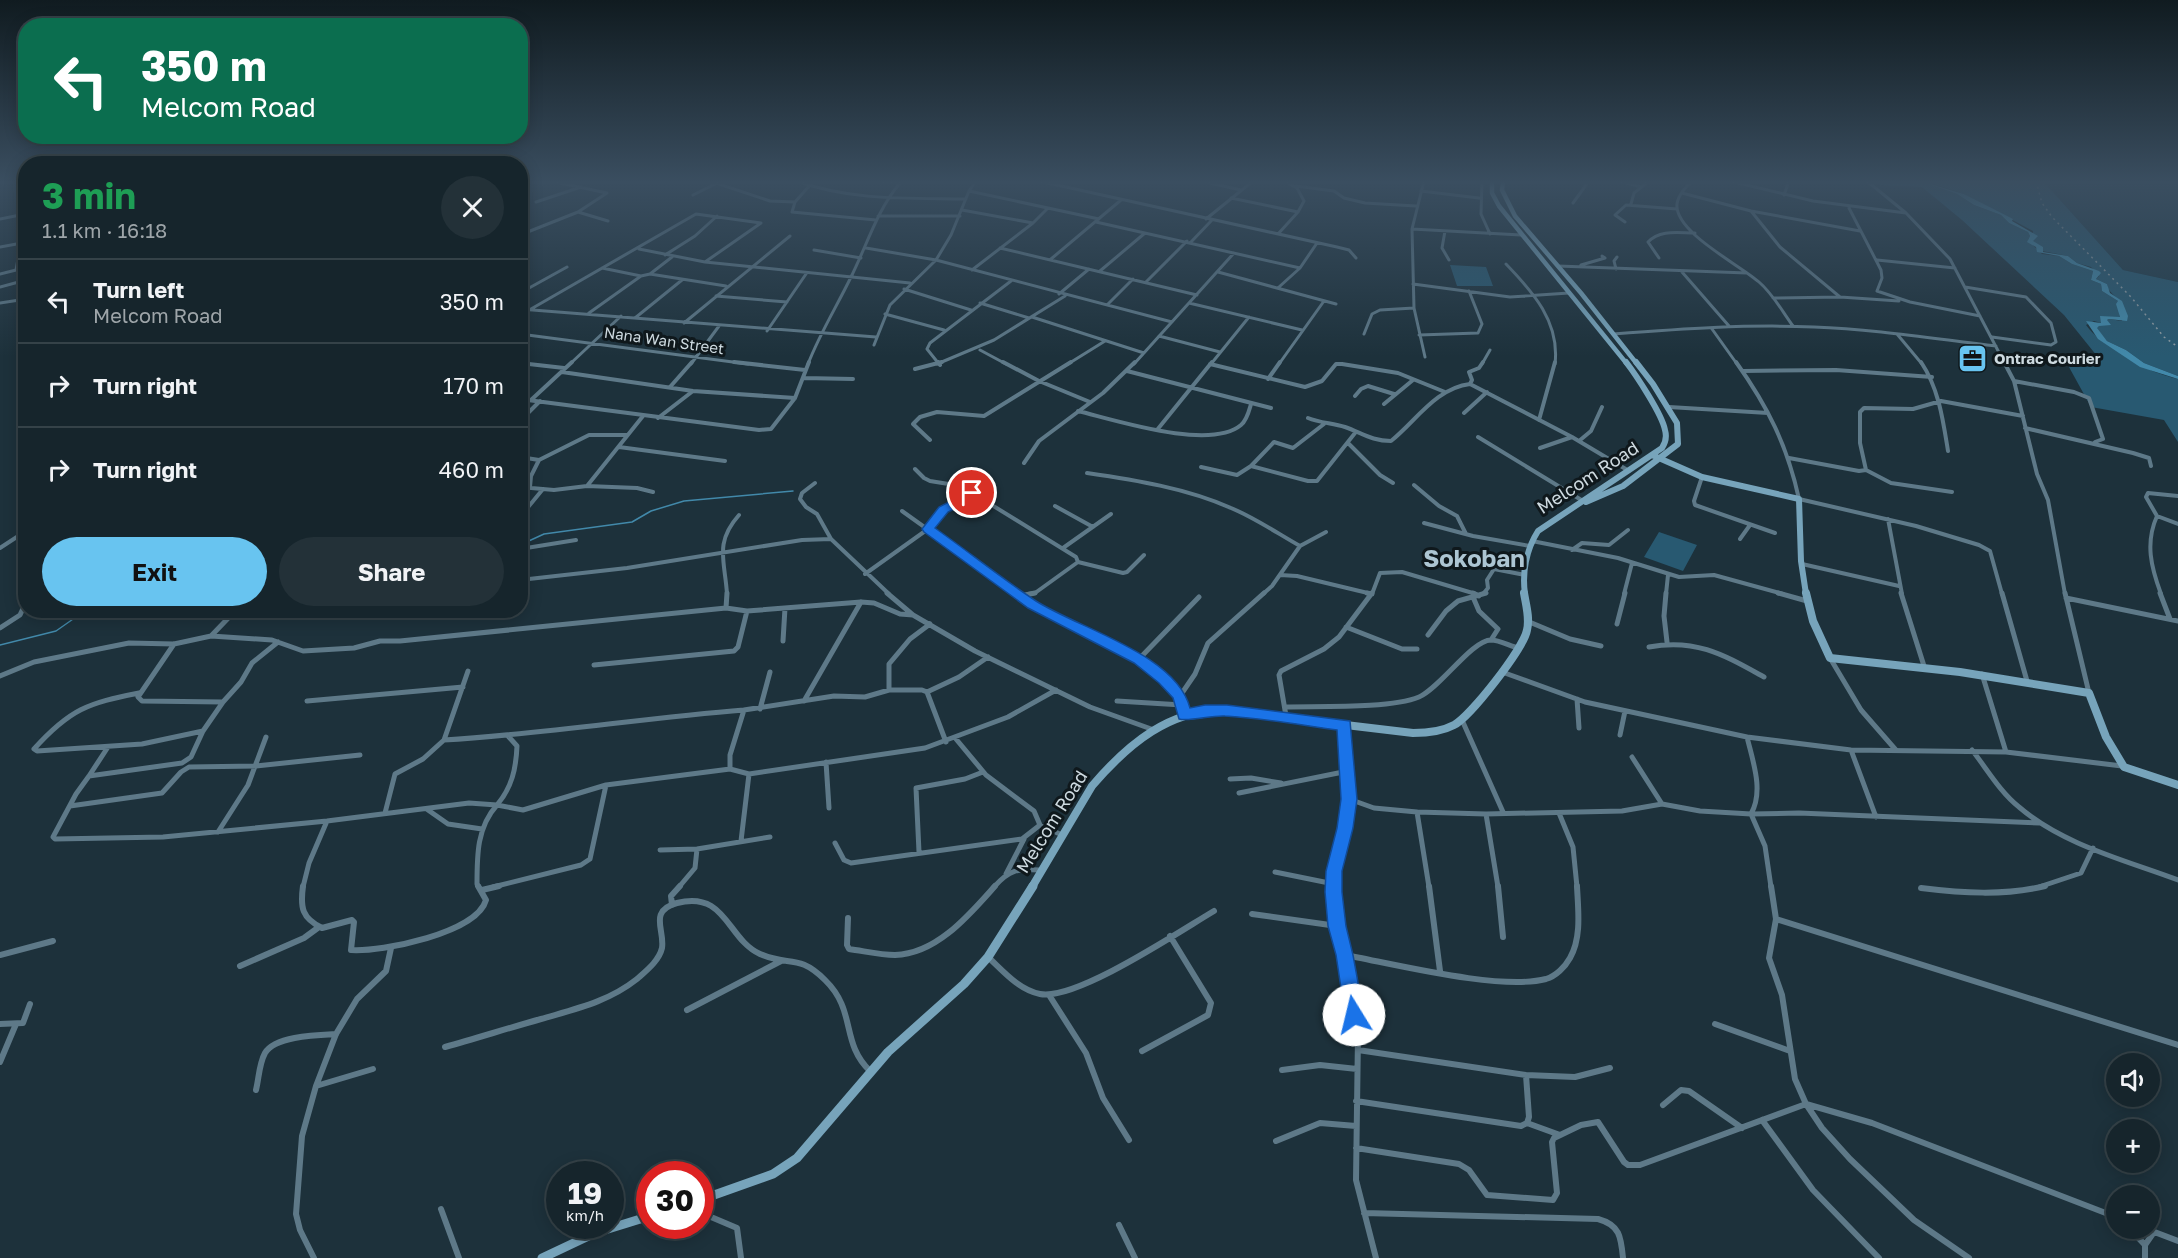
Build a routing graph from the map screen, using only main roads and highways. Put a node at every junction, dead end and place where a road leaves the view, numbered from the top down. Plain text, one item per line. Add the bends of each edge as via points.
1 (1525, 240) edge
2 (1534, 240) edge
3 (1602, 334) junction
4 (1613, 334) junction
5 (1652, 455) junction
6 (1659, 459) junction
7 (1586, 502) junction
8 (2178, 785) edge
9 (714, 1196) edge
10 (636, 1220) edge
11 (542, 1258) edge

1 - 3 main road, Melcom Road
2 - 4 main road
3 - 4 main road
3 - 5 main road, Melcom Road via 1634,372 1663,421 1665,445
4 - 6 main road via 1677,423 1678,444
5 - 6 main road
5 - 7 main road, Melcom Road
6 - 7 main road via 1603,498
6 - 8 main road via 1702,477 1799,499 1807,601 1813,624 1830,658 1924,666 2089,693 2106,736 2124,766
7 - 9 main road, Melcom Road via 1542,527 1531,544 1525,575 1526,637 1462,720 1441,730 1418,733 1216,710 1185,715 1154,730 1105,770 1092,786 988,957 951,997 870,1071 808,1147 785,1167
10 - 11 main road via 595,1233

